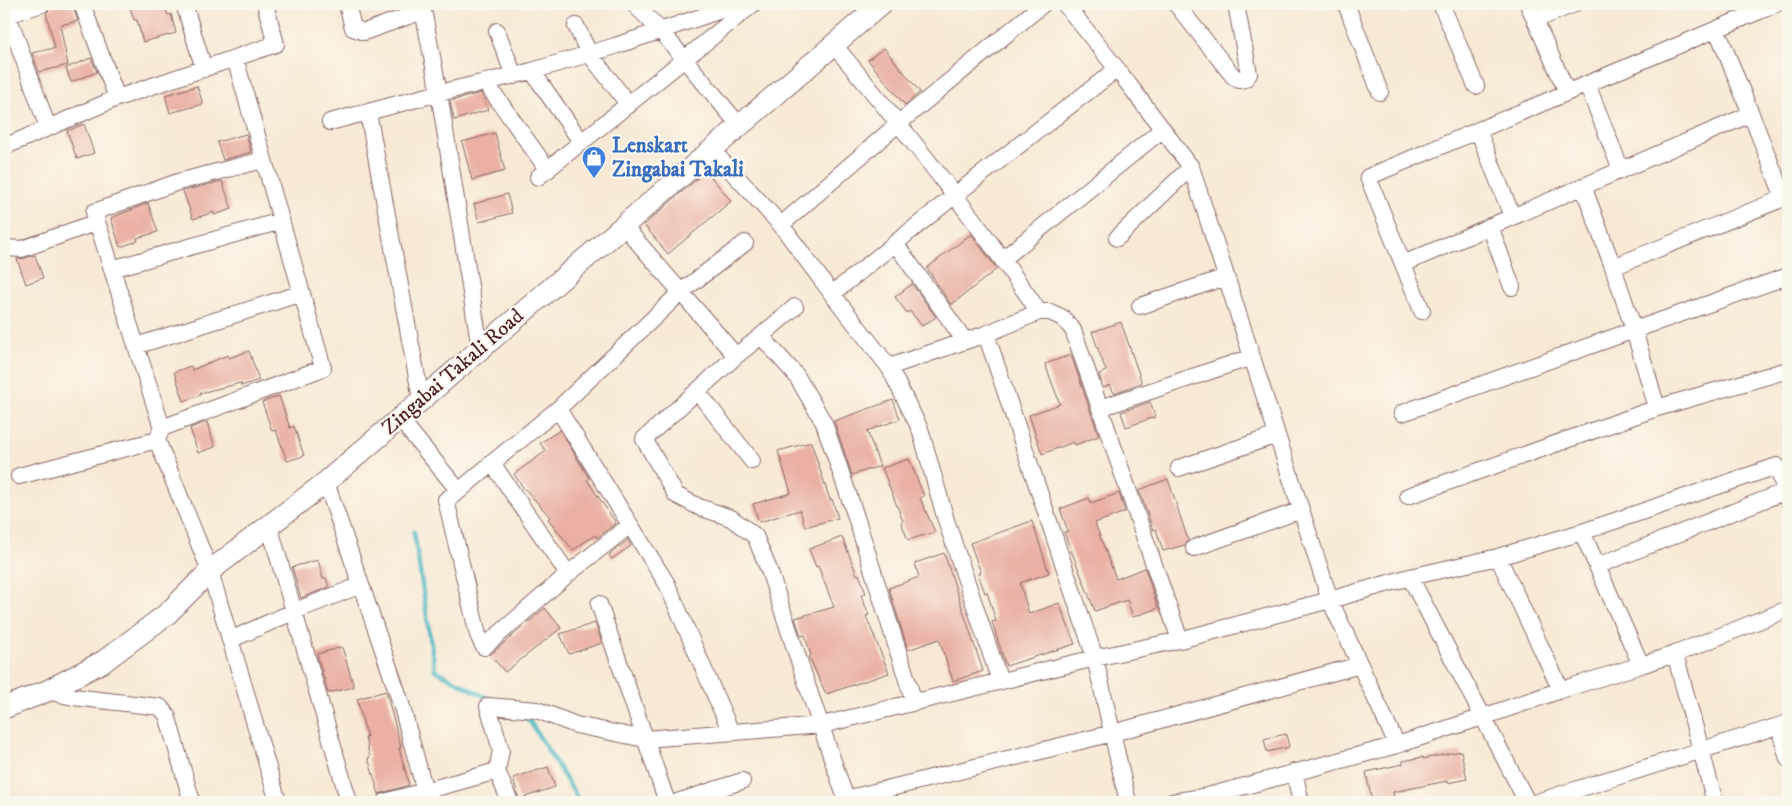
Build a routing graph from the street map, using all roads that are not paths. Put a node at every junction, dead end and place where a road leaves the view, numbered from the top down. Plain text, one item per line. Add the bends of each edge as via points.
1 (42, 4) edge
2 (82, 4) edge
3 (184, 4) edge
4 (265, 4) edge
5 (347, 4) edge
6 (634, 4) edge
7 (738, 4) edge
8 (753, 4) edge
9 (881, 4) edge
10 (1043, 4) edge
11 (1065, 4) edge
12 (1176, 4) edge
13 (1236, 4) edge
14 (1441, 4) edge
15 (1528, 4) edge
16 (1574, 4) edge
17 (1351, 5) edge
18 (1767, 5) edge
19 (5, 12) edge
20 (396, 12) edge
21 (1535, 20) junction
22 (576, 26) dead end
23 (1717, 30) junction
24 (497, 31) dead end
25 (661, 31) junction
26 (833, 44) junction
27 (590, 54) junction
28 (235, 58) junction
29 (685, 60) junction
30 (204, 69) junction
31 (1117, 69) junction
32 (532, 71) junction
33 (514, 76) junction
34 (486, 82) junction
35 (1587, 84) junction
36 (1476, 86) dead end
37 (1380, 92) dead end
38 (1567, 92) junction
39 (439, 93) junction
40 (117, 98) junction
41 (629, 105) junction
42 (368, 112) junction
43 (1751, 114) junction
44 (330, 122) dead end
45 (899, 123) junction
46 (739, 125) junction
47 (48, 128) junction
48 (1163, 129) junction
49 (1478, 130) junction
50 (582, 143) junction
51 (4, 147) edge
52 (711, 149) junction
53 (263, 160) junction
54 (1191, 167) junction
55 (1621, 170) junction
56 (1583, 186) junction
57 (955, 195) junction
58 (1786, 197) edge
59 (1512, 216) junction
60 (281, 221) junction
61 (97, 222) junction
62 (623, 225) junction
63 (781, 225) junction
64 (1490, 226) junction
65 (1118, 238) dead end
66 (745, 243) dead end
67 (895, 243) junction
68 (4, 248) edge
69 (1003, 259) junction
70 (1403, 264) junction
71 (1613, 267) junction
72 (112, 270) junction
73 (1788, 276) edge
74 (1226, 277) junction
75 (1512, 287) dead end
76 (682, 291) junction
77 (302, 293) junction
78 (832, 294) junction
79 (1140, 306) dead end
80 (795, 307) dead end
81 (1422, 311) dead end
82 (1039, 312) junction
83 (1634, 330) junction
84 (986, 334) junction
85 (761, 336) junction
86 (965, 341) junction
87 (136, 346) junction
88 (480, 348) junction
89 (736, 356) junction
90 (1252, 357) junction
91 (890, 367) junction
92 (1788, 370) edge
93 (697, 391) junction
94 (421, 400) junction
95 (1100, 408) junction
96 (1658, 408) junction
97 (558, 409) junction
98 (1402, 414) dead end
99 (400, 418) junction
100 (159, 434) junction
101 (1277, 435) junction
102 (752, 461) dead end
103 (492, 463) junction
104 (1783, 464) edge
105 (1179, 468) dead end
106 (19, 476) dead end
107 (326, 482) junction
108 (460, 490) junction
109 (1408, 496) dead end
110 (1787, 496) edge
111 (1301, 510) junction
112 (269, 525) junction
113 (630, 525) junction
114 (1582, 532) junction
115 (1194, 548) dead end
116 (1498, 556) junction
117 (1597, 566) junction
118 (210, 571) junction
119 (568, 574) junction
120 (1410, 577) junction
121 (361, 585) junction
122 (1330, 600) junction
123 (599, 604) dead end
124 (1788, 609) edge
125 (295, 611) junction
126 (230, 640) junction
127 (1180, 640) junction
128 (1675, 654) junction
129 (1095, 658) junction
130 (1360, 665) junction
131 (1641, 665) junction
132 (1000, 681) junction
133 (1561, 690) junction
134 (47, 691) junction
135 (914, 702) junction
136 (4, 708) edge
137 (1483, 717) junction
138 (822, 725) junction
139 (1784, 725) edge
140 (731, 732) junction
141 (1113, 733) junction
142 (645, 739) junction
143 (1398, 745) junction
144 (1700, 751) junction
145 (1788, 759) edge
146 (497, 771) junction
147 (1294, 772) junction
148 (742, 781) dead end
149 (427, 797) edge
150 (1209, 799) edge
151 (847, 800) edge
152 (192, 802) edge
153 (278, 802) edge
154 (349, 802) edge
155 (385, 802) edge
156 (510, 802) edge
157 (667, 802) edge
158 (677, 802) edge
159 (1128, 802) edge
160 (1172, 802) edge
161 (1301, 802) edge
162 (1526, 802) edge
163 (1537, 802) edge
164 (1715, 802) edge

1 - 19 street
2 - 40 street
3 - 30 street
4 - 28 street via 276,44
5 - 20 street via 353,28 364,32
6 - 25 street
7 - 25 street
8 - 29 street
9 - 26 street, Zingabai Takali Road
10 - 45 street
11 - 31 street
12 - 13 street via 1239,80 1250,74
14 - 36 street
15 - 21 street
16 - 21 street
17 - 37 street
18 - 23 street
19 - 47 street
20 - 39 street via 424,15
21 - 38 street
22 - 27 street
23 - 35 street
23 - 43 street
24 - 33 street
25 - 27 street
25 - 29 street
26 - 45 street
26 - 46 street, Zingabai Takali Road
27 - 32 street
27 - 41 street
28 - 30 street
28 - 53 street
29 - 41 street
29 - 46 street
30 - 40 street
31 - 48 street
31 - 57 street
32 - 33 street
32 - 50 street
33 - 34 street
34 - 39 street
34 - 50 street via 543,174
35 - 38 street
35 - 55 street
38 - 49 street
39 - 42 street
39 - 88 street
40 - 47 street
41 - 50 street
42 - 44 street
42 - 94 street
43 - 55 street
43 - 58 street
45 - 57 street
45 - 63 street
46 - 52 street, Zingabai Takali Road
47 - 51 street
48 - 54 street
48 - 69 street
49 - 59 street
49 - 70 street via 1368,177
52 - 62 street, Zingabai Takali Road
52 - 63 street
53 - 60 street
53 - 61 street via 178,182 94,212
54 - 65 street
54 - 74 street
55 - 56 street
56 - 59 street
56 - 71 street
57 - 67 street
57 - 69 street
58 - 71 street
59 - 64 street
60 - 72 street
60 - 77 street
61 - 68 street via 22,249
61 - 72 street
62 - 76 street
62 - 88 street, Zingabai Takali Road
63 - 78 street
64 - 70 street
64 - 75 street
66 - 76 street
67 - 78 street
67 - 86 street
69 - 82 street
70 - 81 street
71 - 83 street
72 - 87 street
73 - 83 street
74 - 79 street
74 - 90 street
76 - 89 street
76 - 97 street
77 - 87 street
77 - 100 street via 324,368
78 - 91 street
80 - 85 street
82 - 84 street
82 - 95 street via 1050,312 1063,318 1073,330
83 - 96 street
83 - 98 street
84 - 86 street
84 - 129 street
85 - 89 street
85 - 135 street via 796,376 824,424
86 - 91 street
87 - 100 street
88 - 94 street, Zingabai Takali Road
89 - 93 street
90 - 95 street
90 - 101 street
91 - 132 street via 920,429 946,520
92 - 96 street
93 - 102 street
93 - 138 street via 644,439 676,495 732,518 755,536
94 - 99 street, Zingabai Takali Road
95 - 127 street
96 - 109 street
97 - 103 street
97 - 113 street
99 - 107 street, Zingabai Takali Road
99 - 108 street
100 - 106 street
100 - 118 street
101 - 105 street
101 - 111 street
103 - 108 street
103 - 119 street
104 - 110 street
104 - 114 street
107 - 112 street, Zingabai Takali Road
107 - 121 street
108 - 119 street via 446,500 478,635 484,646
110 - 117 street
111 - 115 street
111 - 122 street
112 - 118 street, Zingabai Takali Road
112 - 125 street
113 - 119 street
113 - 140 street via 667,584
114 - 116 street
114 - 117 street
116 - 120 street
116 - 133 street
117 - 131 street
118 - 126 street
118 - 134 street, Zingabai Takali Road via 167,614 104,661
120 - 122 street
120 - 137 street
121 - 125 street
121 - 149 street via 400,700
122 - 127 street
122 - 130 street
123 - 142 street
124 - 128 street
125 - 126 street
125 - 154 street
126 - 153 street
127 - 129 street
128 - 131 street
128 - 144 street
129 - 132 street
129 - 141 street
130 - 141 street
130 - 143 street
131 - 133 street
132 - 135 street
133 - 137 street
134 - 136 street, Zingabai Takali Road
134 - 152 street via 73,697 160,706 167,714
135 - 138 street
137 - 143 street
137 - 162 street
138 - 140 street
138 - 151 street
139 - 144 street
139 - 145 street
140 - 142 street
141 - 151 street
141 - 159 street
142 - 146 street via 576,725 537,710 488,706 501,750
142 - 157 street
143 - 147 street
144 - 163 street
144 - 164 street
146 - 149 street
146 - 156 street
147 - 150 street
147 - 161 street
148 - 158 street
149 - 155 street
150 - 160 street

